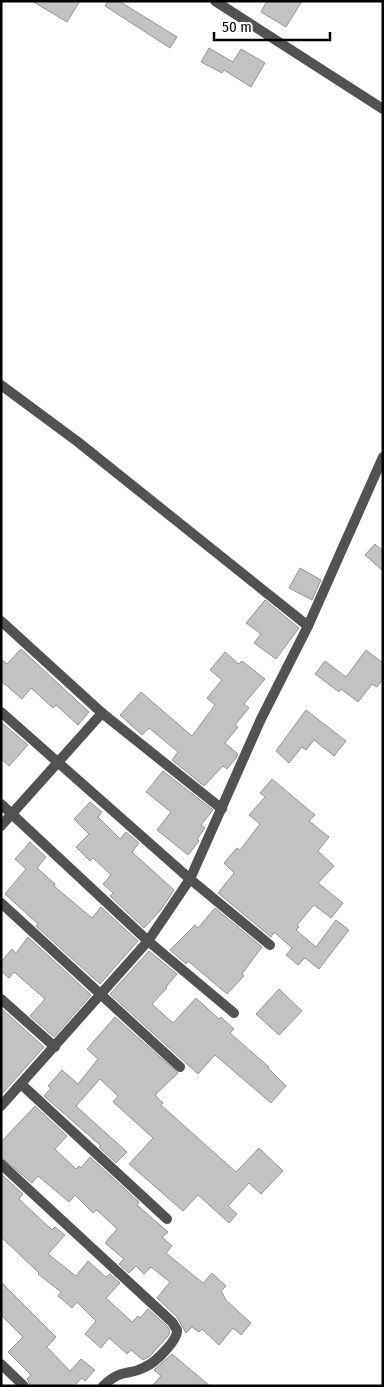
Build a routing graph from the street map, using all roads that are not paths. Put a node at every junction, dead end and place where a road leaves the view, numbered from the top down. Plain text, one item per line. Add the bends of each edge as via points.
1 (215, 1) edge
2 (383, 109) edge
3 (1, 385) edge
4 (383, 457) edge
5 (1, 621) edge
6 (308, 626) junction
7 (1, 712) edge
8 (102, 713) junction
9 (59, 762) junction
10 (1, 804) edge
11 (222, 809) junction
12 (12, 814) junction
13 (1, 826) edge
14 (190, 879) junction
15 (3, 908) edge
16 (148, 941) junction
17 (270, 945) dead end
18 (100, 994) junction
19 (1, 999) edge
20 (234, 1013) dead end
21 (54, 1047) junction
22 (180, 1067) dead end
23 (21, 1084) junction
24 (1, 1106) edge
25 (1, 1164) edge
26 (167, 1220) dead end
27 (1, 1364) edge
28 (24, 1386) edge
29 (103, 1386) edge

1 - 2 street
3 - 6 street via 78,442
4 - 6 street
5 - 8 street
6 - 11 street via 261,719
7 - 9 street
8 - 9 street
8 - 11 street
9 - 12 street
9 - 14 street
10 - 12 street
11 - 14 street
12 - 13 street
12 - 16 street
14 - 16 street
14 - 17 street
15 - 18 street
16 - 18 street
16 - 20 street
18 - 21 street
18 - 22 street
19 - 21 street
21 - 23 street
23 - 24 street
23 - 26 street
25 - 29 street via 176,1326 178,1333 174,1342 146,1367 117,1374
27 - 28 street

